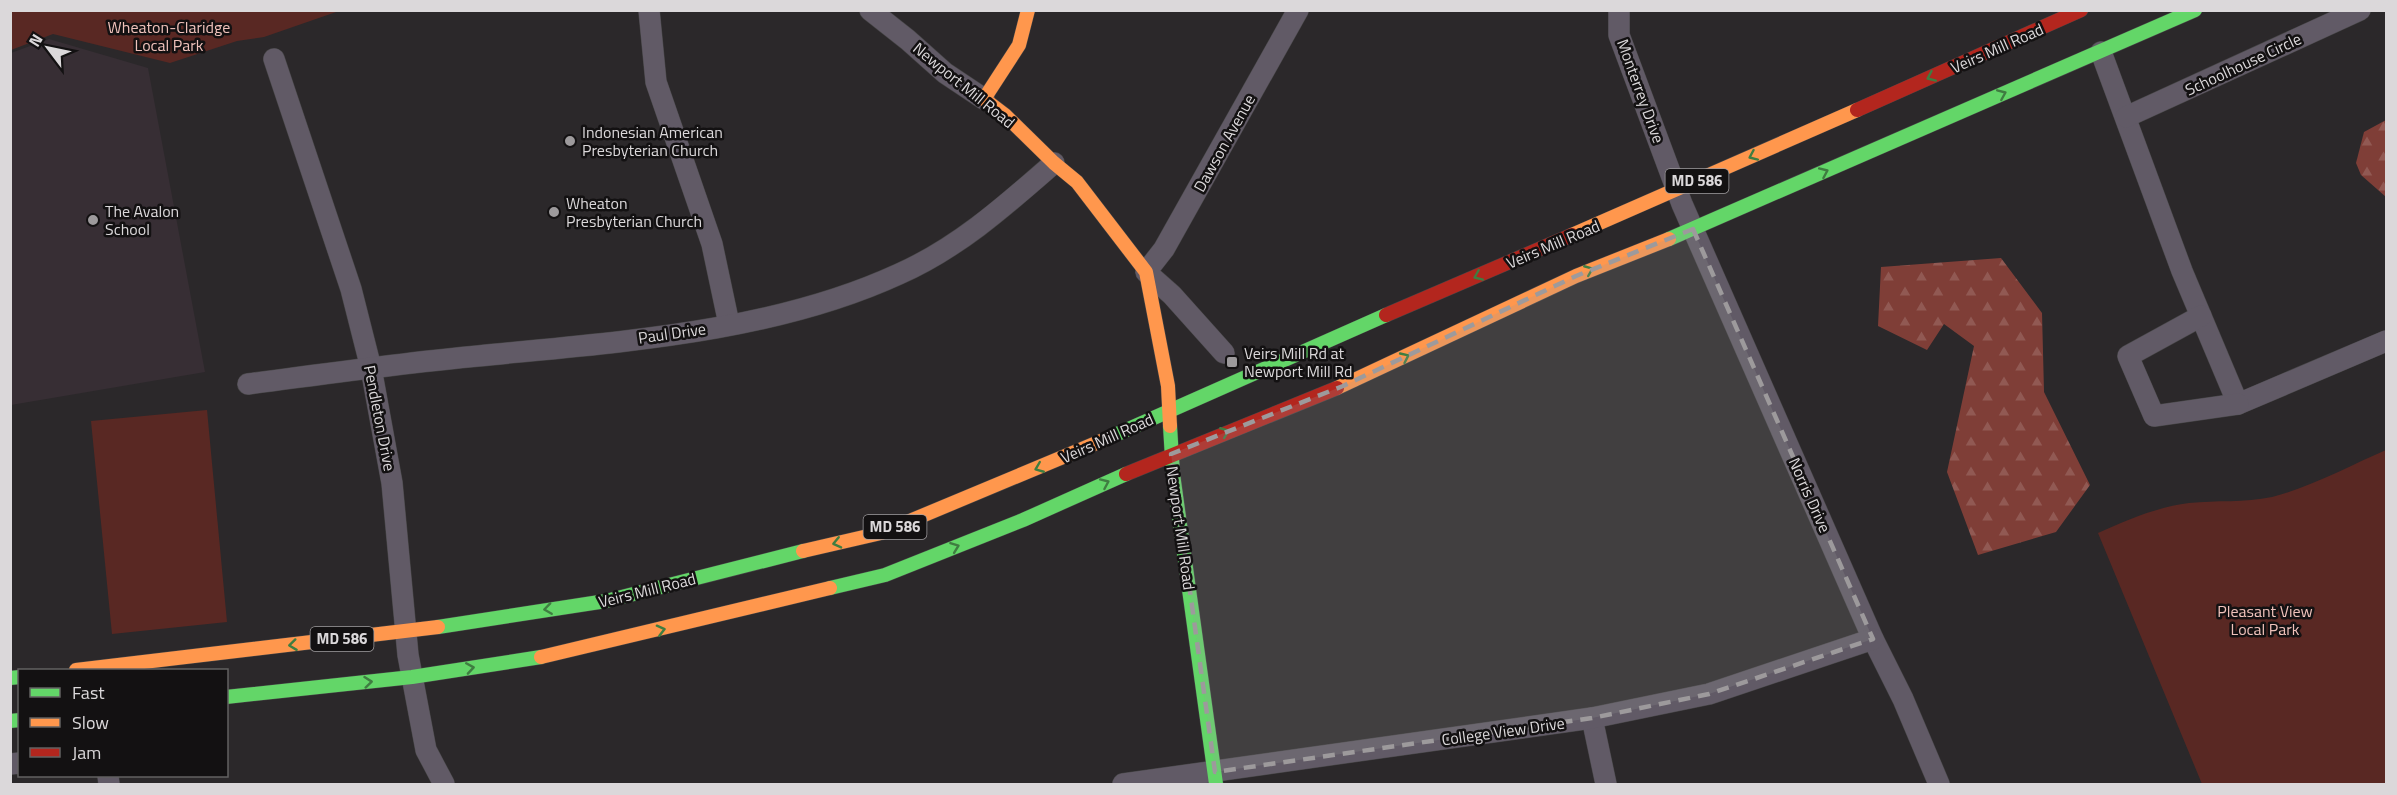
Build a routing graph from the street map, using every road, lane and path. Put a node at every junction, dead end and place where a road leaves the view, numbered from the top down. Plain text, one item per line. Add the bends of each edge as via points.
1 (649, 10) edge
2 (870, 10) edge
3 (1028, 10) edge
4 (1299, 10) edge
5 (1618, 10) edge
6 (2081, 10) edge
7 (2195, 10) edge
8 (2360, 10) edge
9 (2102, 52) junction
10 (274, 59) dead end
11 (984, 99) junction
12 (2126, 117) junction
13 (1054, 164) junction
14 (1060, 184) dead end
15 (1679, 197) junction
16 (1073, 200) dead end
17 (1103, 216) junction
18 (1693, 229) junction
19 (1146, 272) junction
20 (2201, 316) junction
21 (729, 324) junction
22 (2386, 341) edge
23 (1224, 353) dead end
24 (371, 368) junction
25 (248, 384) dead end
26 (2238, 404) junction
27 (1170, 411) junction
28 (1171, 453) junction
29 (406, 632) junction
30 (1873, 639) junction
31 (85, 669) edge
32 (412, 677) junction
33 (228, 697) edge
34 (1592, 718) junction
35 (1215, 778) edge
36 (444, 784) edge
37 (1123, 784) edge
38 (1606, 784) edge
39 (1939, 784) edge

1 - 21 street via 656,82 712,244
2 - 11 street, Newport Mill Road via 945,73
3 - 11 main road via 1019,45
4 - 19 street, Dawson Avenue via 1164,249
5 - 15 street, Monterrey Drive via 1619,35
6 -> 15 main road, Veirs Mill Road / MD 586
7 - 9 main road, MD 586
8 - 12 street, Schoolhouse Circle
9 - 12 street
18 -> 9 main road, MD 586
10 - 24 street, Pendleton Drive via 351,289
11 - 13 main road, Newport Mill Road
12 - 20 street
13 - 14 main road, Newport Mill Road
13 - 17 main road, Newport Mill Road via 1077,182
13 - 21 street, Paul Drive via 961,240 901,274 806,309
15 - 18 street, Norris Drive
15 -> 27 main road, Veirs Mill Road / MD 586 via 1261,369
16 - 17 main road, Newport Mill Road
17 - 19 main road, Newport Mill Road
28 -> 18 main road, MD 586 via 1343,386 1576,276
18 - 30 street, Norris Drive
19 - 23 street, Newport Mill Road
19 - 27 main road, Newport Mill Road
20 - 26 street
20 - 26 street via 2128,356 2154,416
21 - 24 street, Paul Drive via 529,352
22 - 26 street
24 - 25 street, Paul Drive
24 - 29 street, Pendleton Drive via 392,483
27 - 28 main road, Newport Mill Road
27 -> 29 main road, Veirs Mill Road / MD 586 via 881,533 606,601
32 -> 28 main road, MD 586 via 556,655 885,575 1023,520
28 - 35 main road, Newport Mill Road
29 -> 31 main road, Veirs Mill Road / MD 586
29 - 32 street, Pendleton Drive
30 - 34 street, College View Drive via 1709,694
30 - 39 street, Norris Drive via 1904,699
33 -> 32 main road, MD 586
32 - 36 street, Pendleton Drive via 426,750
34 - 35 street, College View Drive
34 - 38 street
35 - 37 street, College View Drive

